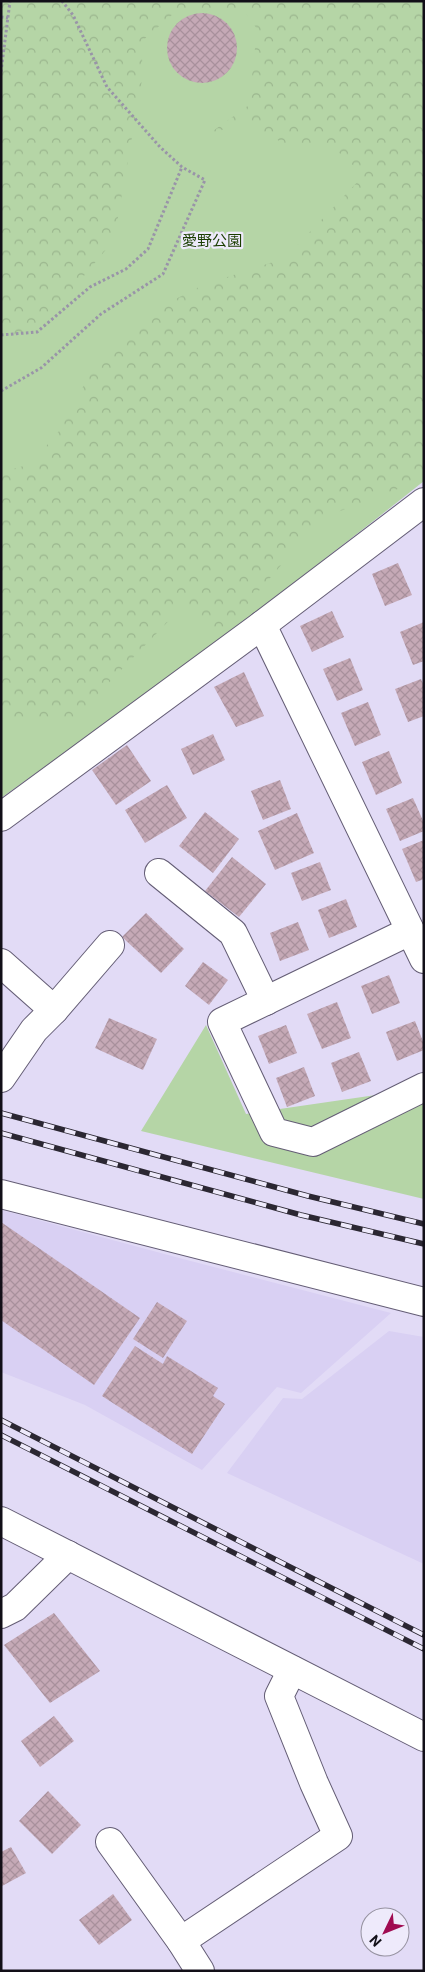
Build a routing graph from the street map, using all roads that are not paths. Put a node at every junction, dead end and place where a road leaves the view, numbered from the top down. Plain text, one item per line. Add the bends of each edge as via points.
1 (421, 511) edge
2 (262, 625) junction
3 (1, 817) edge
4 (159, 873) dead end
5 (410, 931) junction
6 (110, 945) dead end
7 (424, 959) edge
8 (1, 963) edge
9 (266, 1001) junction
10 (54, 1010) junction
11 (1, 1078) edge
12 (424, 1087) edge
13 (1, 1194) edge
14 (424, 1302) edge
15 (1, 1521) edge
16 (68, 1555) junction
17 (1, 1614) edge
18 (292, 1670) junction
19 (424, 1737) edge
20 (110, 1842) dead end
21 (182, 1941) junction
22 (200, 1971) edge

1 - 2 street
2 - 3 street
2 - 5 street
4 - 9 street via 232,934
5 - 7 street
5 - 9 street
6 - 10 street
8 - 10 street
9 - 12 street via 222,1022 274,1132 313,1142
10 - 11 street via 34,1030
13 - 14 street
15 - 16 street
16 - 17 street via 15,1607
16 - 18 street
18 - 19 street
18 - 21 street via 280,1696 338,1836
20 - 21 street
21 - 22 street

